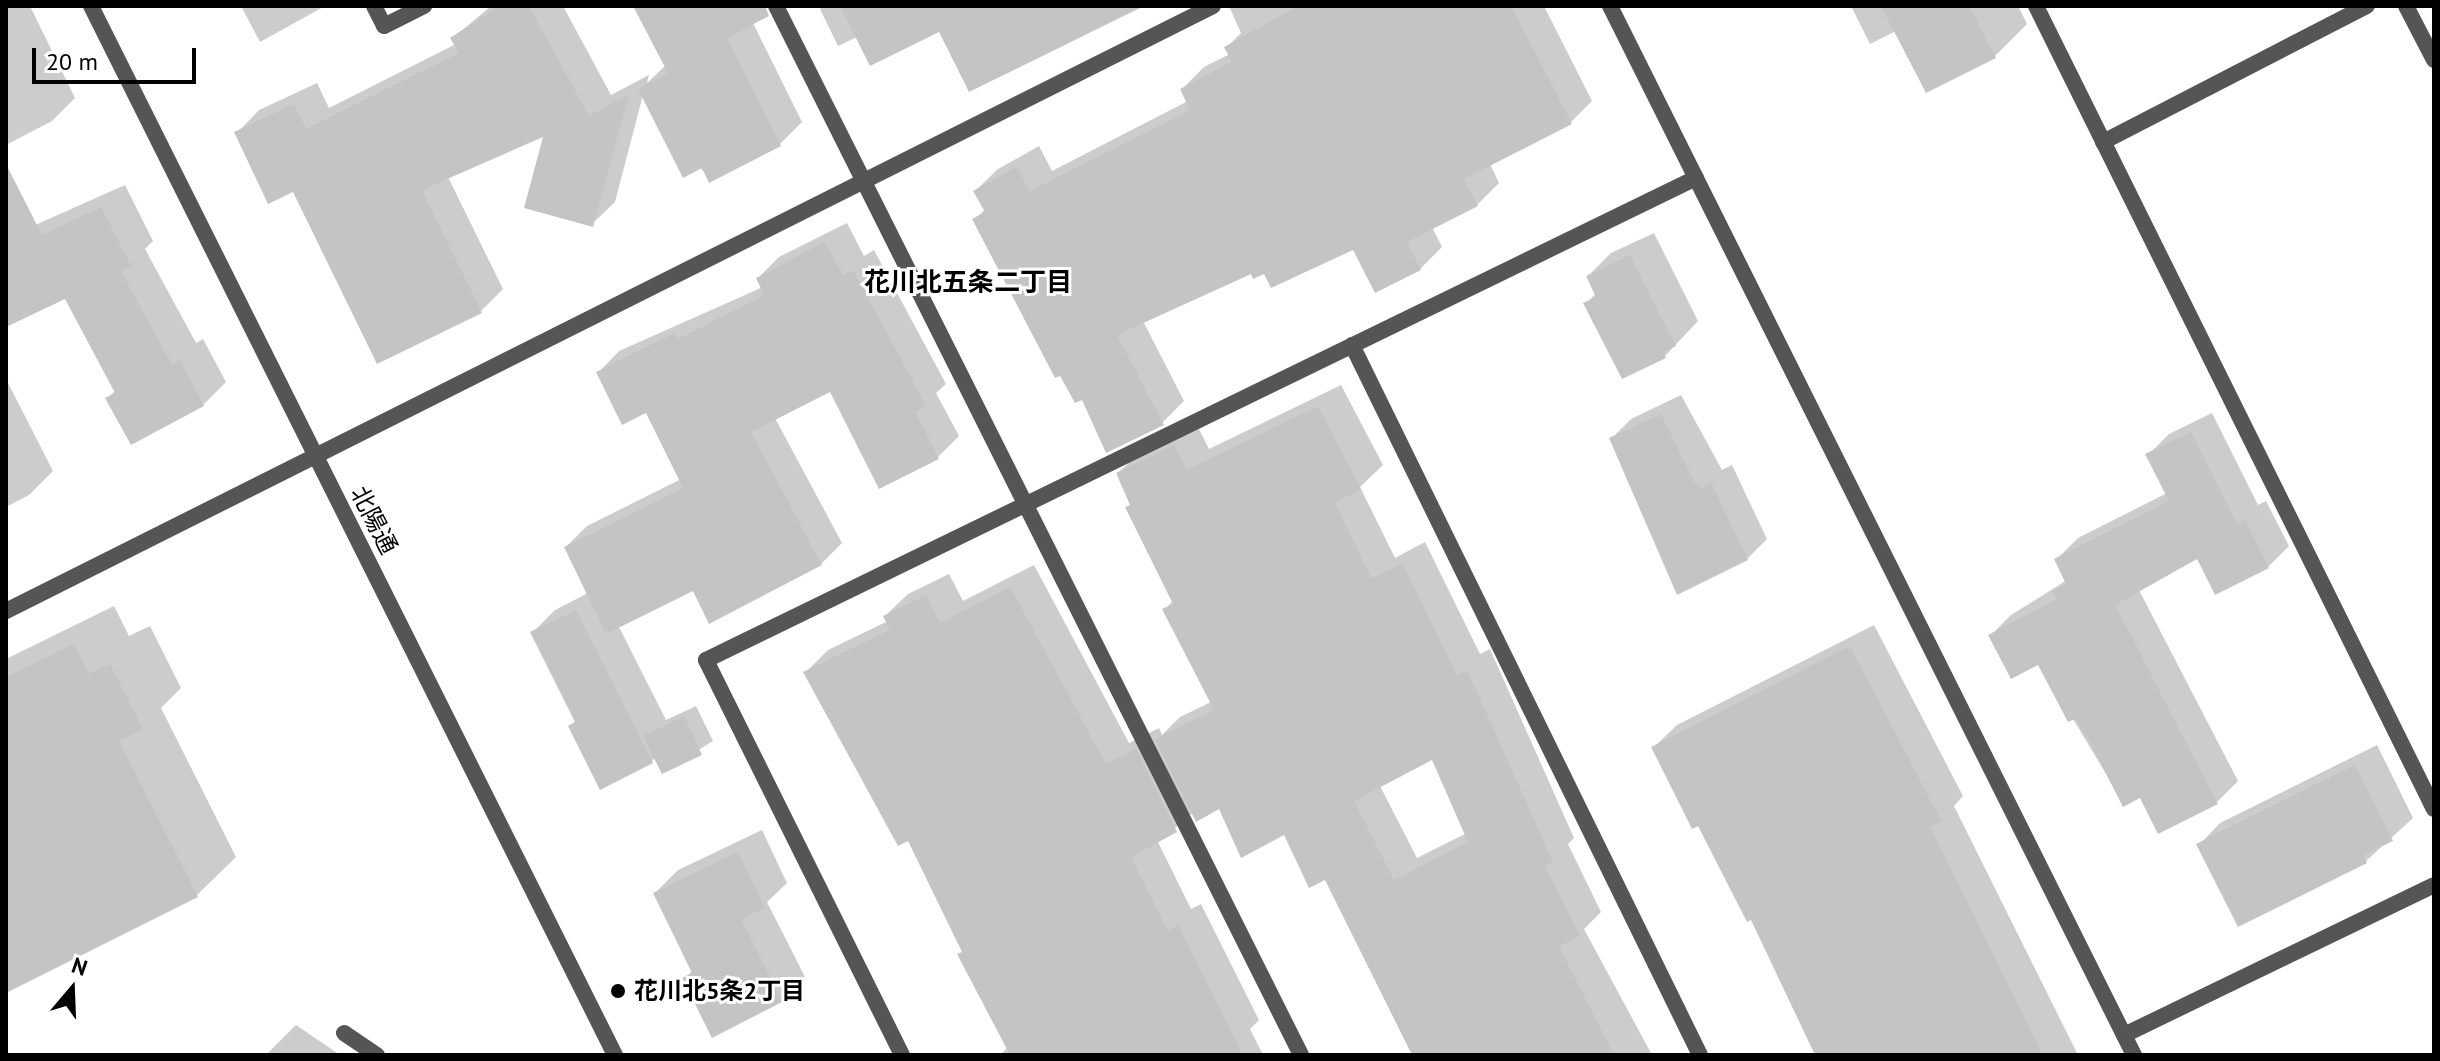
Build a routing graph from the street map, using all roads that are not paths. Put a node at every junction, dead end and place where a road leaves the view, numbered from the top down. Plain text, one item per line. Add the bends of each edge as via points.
1 (91, 6) edge
2 (374, 6) edge
3 (424, 6) edge
4 (776, 6) edge
5 (1213, 6) edge
6 (1610, 6) edge
7 (2036, 6) edge
8 (2367, 6) edge
9 (2406, 6) edge
10 (2434, 60) edge
11 (2103, 142) junction
12 (1696, 178) junction
13 (863, 180) junction
14 (1352, 345) junction
15 (315, 455) junction
16 (1025, 504) junction
17 (6, 611) edge
18 (2434, 809) edge
19 (2434, 885) edge
20 (344, 1033) dead end
21 (2124, 1035) junction
22 (377, 1055) edge
23 (615, 1055) edge
24 (902, 1055) edge
25 (1301, 1055) edge
26 (1700, 1055) edge
27 (2134, 1055) edge

1 - 15 street, 北陽通
2 - 3 street via 384,26
4 - 13 street
5 - 13 street
6 - 12 street
7 - 11 street
8 - 11 street
9 - 10 street
11 - 18 street
12 - 14 street
12 - 21 street
13 - 15 street
13 - 16 street
14 - 16 street
14 - 26 street
15 - 17 street
15 - 23 street, 北陽通
16 - 24 street via 706,660
16 - 25 street
19 - 21 street
20 - 22 street
21 - 27 street

